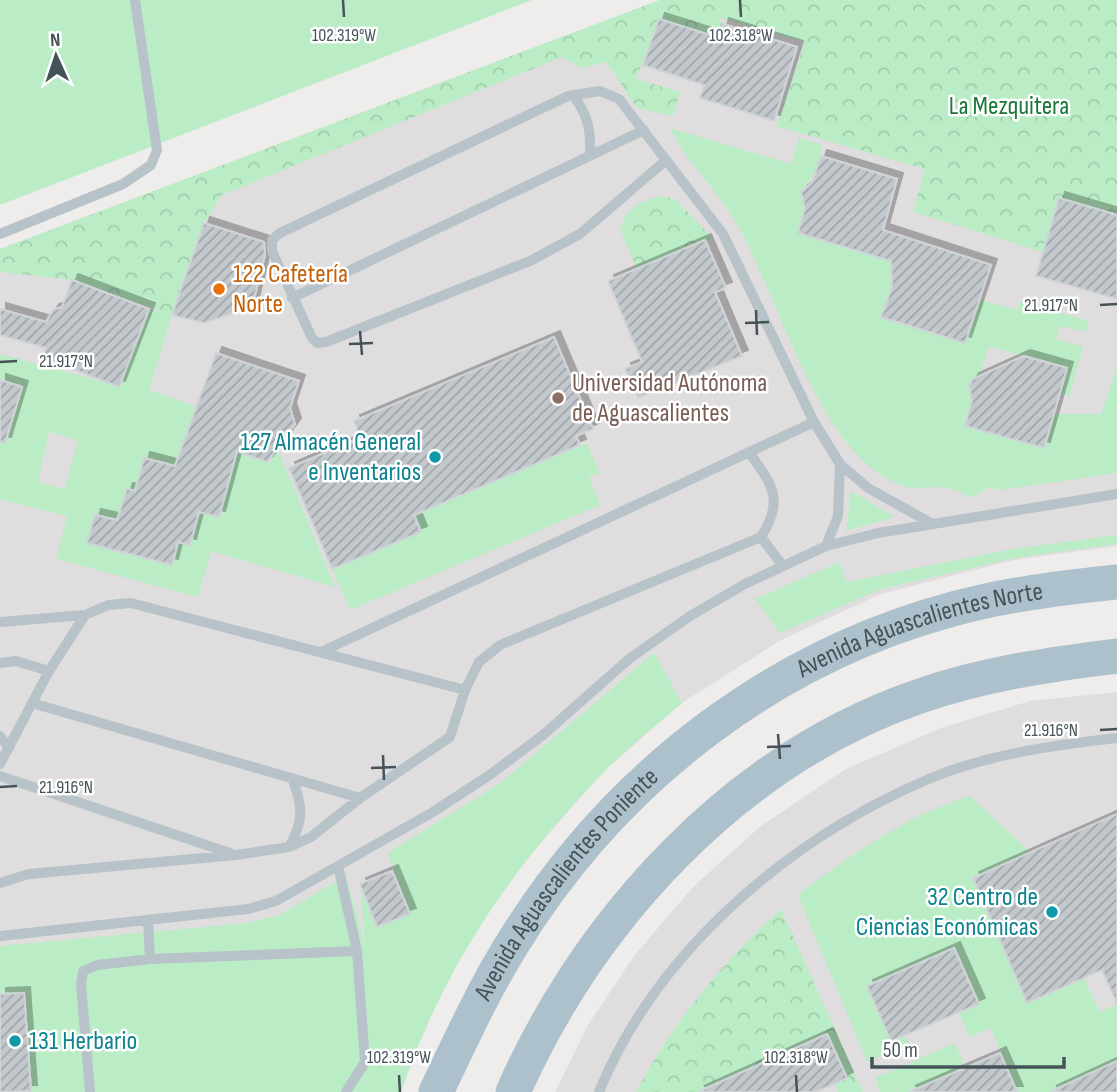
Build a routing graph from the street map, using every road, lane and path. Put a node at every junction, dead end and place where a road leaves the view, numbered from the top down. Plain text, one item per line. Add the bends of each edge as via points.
1 (135, 0) edge
2 (573, 95) junction
3 (644, 130) junction
4 (590, 154) junction
5 (665, 161) junction
6 (0, 234) edge
7 (292, 298) junction
8 (814, 422) junction
9 (749, 452) junction
10 (840, 464) junction
11 (1117, 494) edge
12 (931, 523) junction
13 (761, 537) junction
14 (826, 546) junction
15 (783, 566) junction
16 (1117, 582) edge
17 (85, 615) junction
18 (0, 622) edge
19 (321, 652) junction
20 (1117, 656) edge
21 (0, 663) edge
22 (48, 671) junction
23 (465, 690) junction
24 (32, 703) junction
25 (736, 707) joint
26 (0, 736) edge
27 (1117, 737) edge
28 (9, 748) junction
29 (0, 764) edge
30 (0, 776) edge
31 (292, 778) junction
32 (360, 798) junction
33 (289, 847) junction
34 (236, 855) junction
35 (338, 866) junction
36 (0, 883) edge
37 (148, 920) junction
38 (0, 936) edge
39 (357, 951) junction
40 (150, 959) junction
41 (90, 1092) edge
42 (346, 1092) edge
43 (436, 1092) edge
44 (513, 1092) edge
45 (599, 1092) edge

1 - 6 lane via 157,150 151,166 123,184
2 - 3 lane via 600,91 619,99
2 - 4 lane via 588,121
2 - 7 lane via 280,233 272,240 272,251
3 - 4 lane
3 - 5 lane
4 - 7 lane
5 - 7 lane via 580,234 530,261 326,342 312,338
5 - 8 lane via 723,234
8 - 9 lane
8 - 10 lane
9 - 13 lane via 774,495 773,518
9 - 19 lane
10 - 12 lane via 868,488
10 - 14 lane via 838,516
11 - 12 lane
12 - 14 lane
13 - 15 lane
13 - 23 lane via 500,645 479,662
14 - 15 lane
15 - 35 lane via 690,616 629,659 491,774
16 - 25 main road, Avenida Aguascalientes Norte via 1022,594 939,614 850,646
17 - 18 lane
17 - 19 lane via 108,605 131,603
17 - 22 lane
19 - 23 lane
20 - 44 main road via 1014,671 918,696 845,728 773,771 705,827 608,930 552,1013
21 - 22 lane via 16,661
22 - 24 lane
23 - 32 lane via 450,737
24 - 28 lane
24 - 31 lane
25 - 43 main road, Avenida Aguascalientes Poniente via 627,798 564,870 485,989
26 - 28 lane
27 - 45 lane via 990,760 932,778 864,811 808,847 706,932 665,977 633,1025
28 - 29 lane
30 - 34 lane
31 - 32 lane
31 - 33 lane via 302,814
32 - 33 lane via 311,837
33 - 34 lane
34 - 36 lane via 29,874
35 - 37 lane via 276,901 247,909
35 - 39 lane
37 - 38 lane
37 - 40 lane
39 - 40 lane
39 - 42 lane via 365,1062
40 - 41 lane via 83,971

